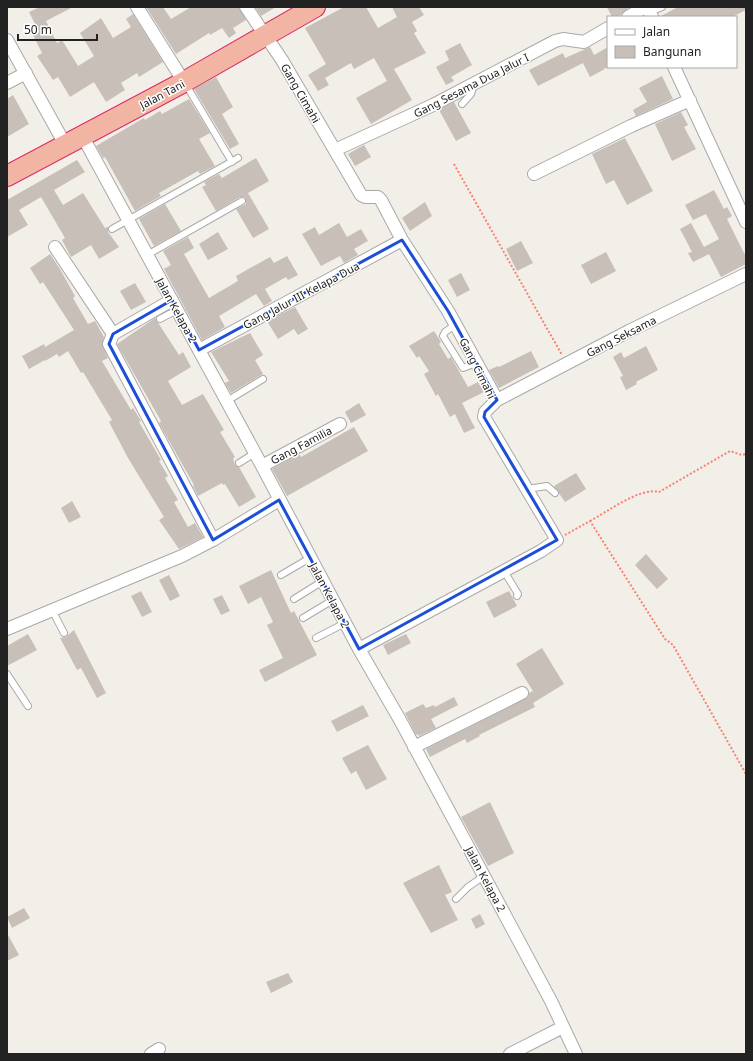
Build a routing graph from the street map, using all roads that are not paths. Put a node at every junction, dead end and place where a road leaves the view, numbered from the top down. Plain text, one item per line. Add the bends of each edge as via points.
1 (137, 7) edge
2 (246, 7) edge
3 (315, 7) edge
4 (662, 7) edge
5 (648, 11) edge
6 (631, 16) edge
7 (607, 29) edge
8 (266, 35) junction
9 (7, 40) edge
10 (674, 68) edge
11 (26, 73) junction
12 (184, 82) junction
13 (7, 83) edge
14 (474, 84) junction
15 (690, 100) junction
16 (462, 104) dead end
17 (83, 137) junction
18 (66, 146) junction
19 (335, 150) junction
20 (534, 174) dead end
21 (7, 176) edge
22 (242, 201) dead end
23 (128, 220) junction
24 (746, 222) edge
25 (112, 229) dead end
26 (402, 240) junction
27 (55, 247) dead end
28 (147, 255) junction
29 (746, 274) edge
30 (174, 305) junction
31 (160, 319) dead end
32 (113, 334) junction
33 (199, 350) junction
34 (263, 379) dead end
35 (497, 400) junction
36 (227, 401) junction
37 (340, 424) dead end
38 (255, 453) junction
39 (239, 463) dead end
40 (262, 466) junction
41 (527, 489) junction
42 (555, 493) dead end
43 (279, 500) junction
44 (213, 540) junction
45 (310, 558) junction
46 (504, 571) junction
47 (281, 575) dead end
48 (323, 581) junction
49 (517, 596) dead end
50 (294, 598) dead end
51 (333, 600) junction
52 (52, 610) junction
53 (303, 618) dead end
54 (345, 623) junction
55 (7, 629) edge
56 (64, 633) dead end
57 (316, 638) dead end
58 (359, 650) junction
59 (7, 674) edge
60 (522, 693) dead end
61 (28, 706) dead end
62 (414, 747) junction
63 (484, 876) junction
64 (456, 899) dead end
65 (563, 1027) junction
66 (510, 1054) edge
67 (576, 1054) edge

1 - 12 street
2 - 8 street, Gang Cimahi
3 - 8 highway, Jalan Tani
4 - 5 lane
5 - 6 street
7 - 14 street, Gang Sesama Dua Jalur I via 584,42 563,39 555,42
8 - 12 highway, Jalan Tani
8 - 19 street, Gang Cimahi
9 - 11 street
10 - 15 street
11 - 13 street
11 - 18 street
12 - 17 highway, Jalan Tani
12 - 23 lane via 235,160
14 - 16 lane via 471,94
14 - 19 street, Gang Sesama Dua Jalur I
15 - 20 street
15 - 24 street
17 - 18 highway, Jalan Tani
17 - 23 street, Jalan Kelapa 2
18 - 21 highway, Jalan Tani
19 - 26 street, Gang Cimahi via 361,195 364,198 378,197 382,200
22 - 28 lane
23 - 25 lane
23 - 28 street, Jalan Kelapa 2
26 - 33 street, Gang Jalur III Kelapa Dua
26 - 35 street, Gang Cimahi via 455,325
27 - 32 street
28 - 30 street, Jalan Kelapa 2
29 - 35 street, Gang Seksama
30 - 31 lane
30 - 32 street
30 - 33 street, Jalan Kelapa 2
32 - 44 street via 110,348
33 - 36 street, Jalan Kelapa 2
34 - 36 lane
35 - 41 street, Gang Cimahi via 485,412 484,417
36 - 38 street, Jalan Kelapa 2
37 - 40 street, Gang Familia
38 - 39 lane
38 - 40 street, Jalan Kelapa 2
40 - 43 street, Jalan Kelapa 2
41 - 42 lane via 547,486
41 - 46 street, Gang Cimahi via 557,540
43 - 44 street
43 - 45 street, Jalan Kelapa 2
44 - 52 street via 153,569
45 - 47 lane
45 - 48 street, Jalan Kelapa 2
46 - 49 lane
46 - 58 street
48 - 50 lane
48 - 51 street, Jalan Kelapa 2
51 - 53 lane
51 - 54 street, Jalan Kelapa 2
52 - 55 street
52 - 56 lane
54 - 57 lane
54 - 58 street, Jalan Kelapa 2
58 - 62 street, Jalan Kelapa 2
59 - 61 lane
60 - 62 street
62 - 63 street, Jalan Kelapa 2
63 - 64 lane
63 - 65 street, Jalan Kelapa 2
65 - 66 street
65 - 67 street, Jalan Kelapa 2

